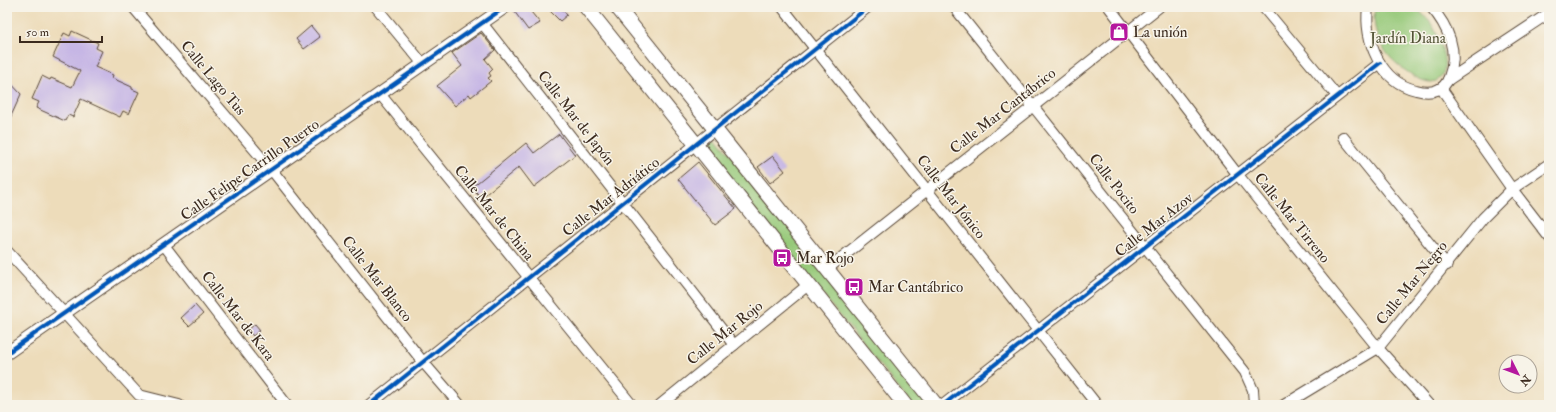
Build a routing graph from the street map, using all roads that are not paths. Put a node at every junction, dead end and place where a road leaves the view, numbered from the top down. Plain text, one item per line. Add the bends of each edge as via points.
1 (133, 7) edge
2 (376, 7) edge
3 (506, 7) edge
4 (586, 7) edge
5 (617, 7) edge
6 (782, 7) edge
7 (868, 7) edge
8 (954, 7) edge
9 (1109, 7) edge
10 (1159, 7) edge
11 (1263, 7) edge
12 (1368, 7) edge
13 (1431, 7) edge
14 (1549, 13) edge
15 (482, 23) junction
16 (1128, 32) junction
17 (815, 49) junction
18 (1380, 63) junction
19 (424, 64) junction
20 (1444, 84) junction
21 (380, 94) junction
22 (1337, 96) junction
23 (1034, 106) junction
24 (715, 130) junction
25 (1343, 137) dead end
26 (696, 145) junction
27 (1549, 164) edge
28 (271, 169) junction
29 (1238, 175) junction
30 (926, 189) junction
31 (1512, 189) junction
32 (623, 202) junction
33 (1549, 237) edge
34 (164, 245) junction
35 (1145, 247) junction
36 (7, 251) edge
37 (1446, 264) junction
38 (827, 269) junction
39 (528, 279) junction
40 (808, 285) junction
41 (64, 314) junction
42 (1038, 330) junction
43 (734, 345) junction
44 (1378, 348) junction
45 (7, 353) edge
46 (423, 362) junction
47 (179, 405) edge
48 (288, 405) edge
49 (369, 405) edge
50 (460, 405) edge
51 (632, 405) edge
52 (660, 405) edge
53 (905, 405) edge
54 (936, 405) edge
55 (942, 405) edge
56 (1097, 405) edge
57 (1254, 405) edge
58 (1284, 405) edge
59 (1429, 405) edge

1 - 28 street, Calle Lago Tus
2 - 19 street
3 - 15 street, Calle Felipe Carrillo Puerto
4 - 26 main road
5 - 24 main road
6 - 17 street, Calle Mar Jónico
7 - 17 street, Calle Mar Adriático
8 - 23 street, Calle Pocito
9 - 16 street, Calle Mar Tirreno
10 - 16 street, Calle Mar Cantábrico
11 - 22 street
12 - 18 street via 1367,26 1370,41
13 - 20 street via 1442,20 1452,46 1453,64
14 - 20 street
15 - 19 street, Calle Felipe Carrillo Puerto
15 - 32 street, Calle Mar de Japón
16 - 23 street, Calle Mar Cantábrico
16 - 29 street, Calle Mar Tirreno
17 - 24 street, Calle Mar Adriático
17 - 30 street, Calle Mar Jónico
18 - 20 street via 1391,76 1408,88 1427,92
18 - 22 street, Calle Mar Azov
19 - 21 street, Calle Felipe Carrillo Puerto
20 - 31 street
21 - 28 street, Calle Felipe Carrillo Puerto
21 - 39 street, Calle Mar de China
22 - 29 street, Calle Mar Azov
23 - 30 street, Calle Mar Cantábrico
23 - 35 street, Calle Pocito
24 - 26 street, Calle Mar Adriático
24 - 38 main road
25 - 37 street
26 - 32 street, Calle Mar Adriático
26 - 40 main road
27 - 31 street, Calle Mar Negro
28 - 34 street, Calle Felipe Carrillo Puerto
28 - 46 street, Calle Mar Blanco
29 - 35 street, Calle Mar Azov
29 - 44 street, Calle Mar Tirreno
30 - 38 street, Calle Mar Cantábrico
30 - 42 street, Calle Mar Jónico
31 - 33 street
31 - 37 street, Calle Mar Negro via 1483,218
32 - 39 street, Calle Mar Adriático
32 - 43 street, Calle Mar de Japón
34 - 41 street, Calle Felipe Carrillo Puerto
34 - 48 street, Calle Mar de Kara
35 - 42 street, Calle Mar Azov
35 - 57 street, Calle Pocito via 1245,372 1253,390
36 - 41 street
37 - 44 street, Calle Mar Negro
38 - 54 main road
39 - 46 street, Calle Mar Adriático
39 - 51 street, Calle Mar de China
40 - 43 street, Calle Mar Rojo
40 - 53 main road
41 - 45 street, Calle Felipe Carrillo Puerto
41 - 47 street via 139,395
42 - 55 street, Calle Mar Azov
42 - 56 street, Calle Mar Jónico
43 - 52 street, Calle Mar Rojo
44 - 58 street, Calle Mar Negro
44 - 59 street, Calle Mar Tirreno
46 - 49 street, Calle Mar Adriático
46 - 50 street, Calle Mar Blanco

